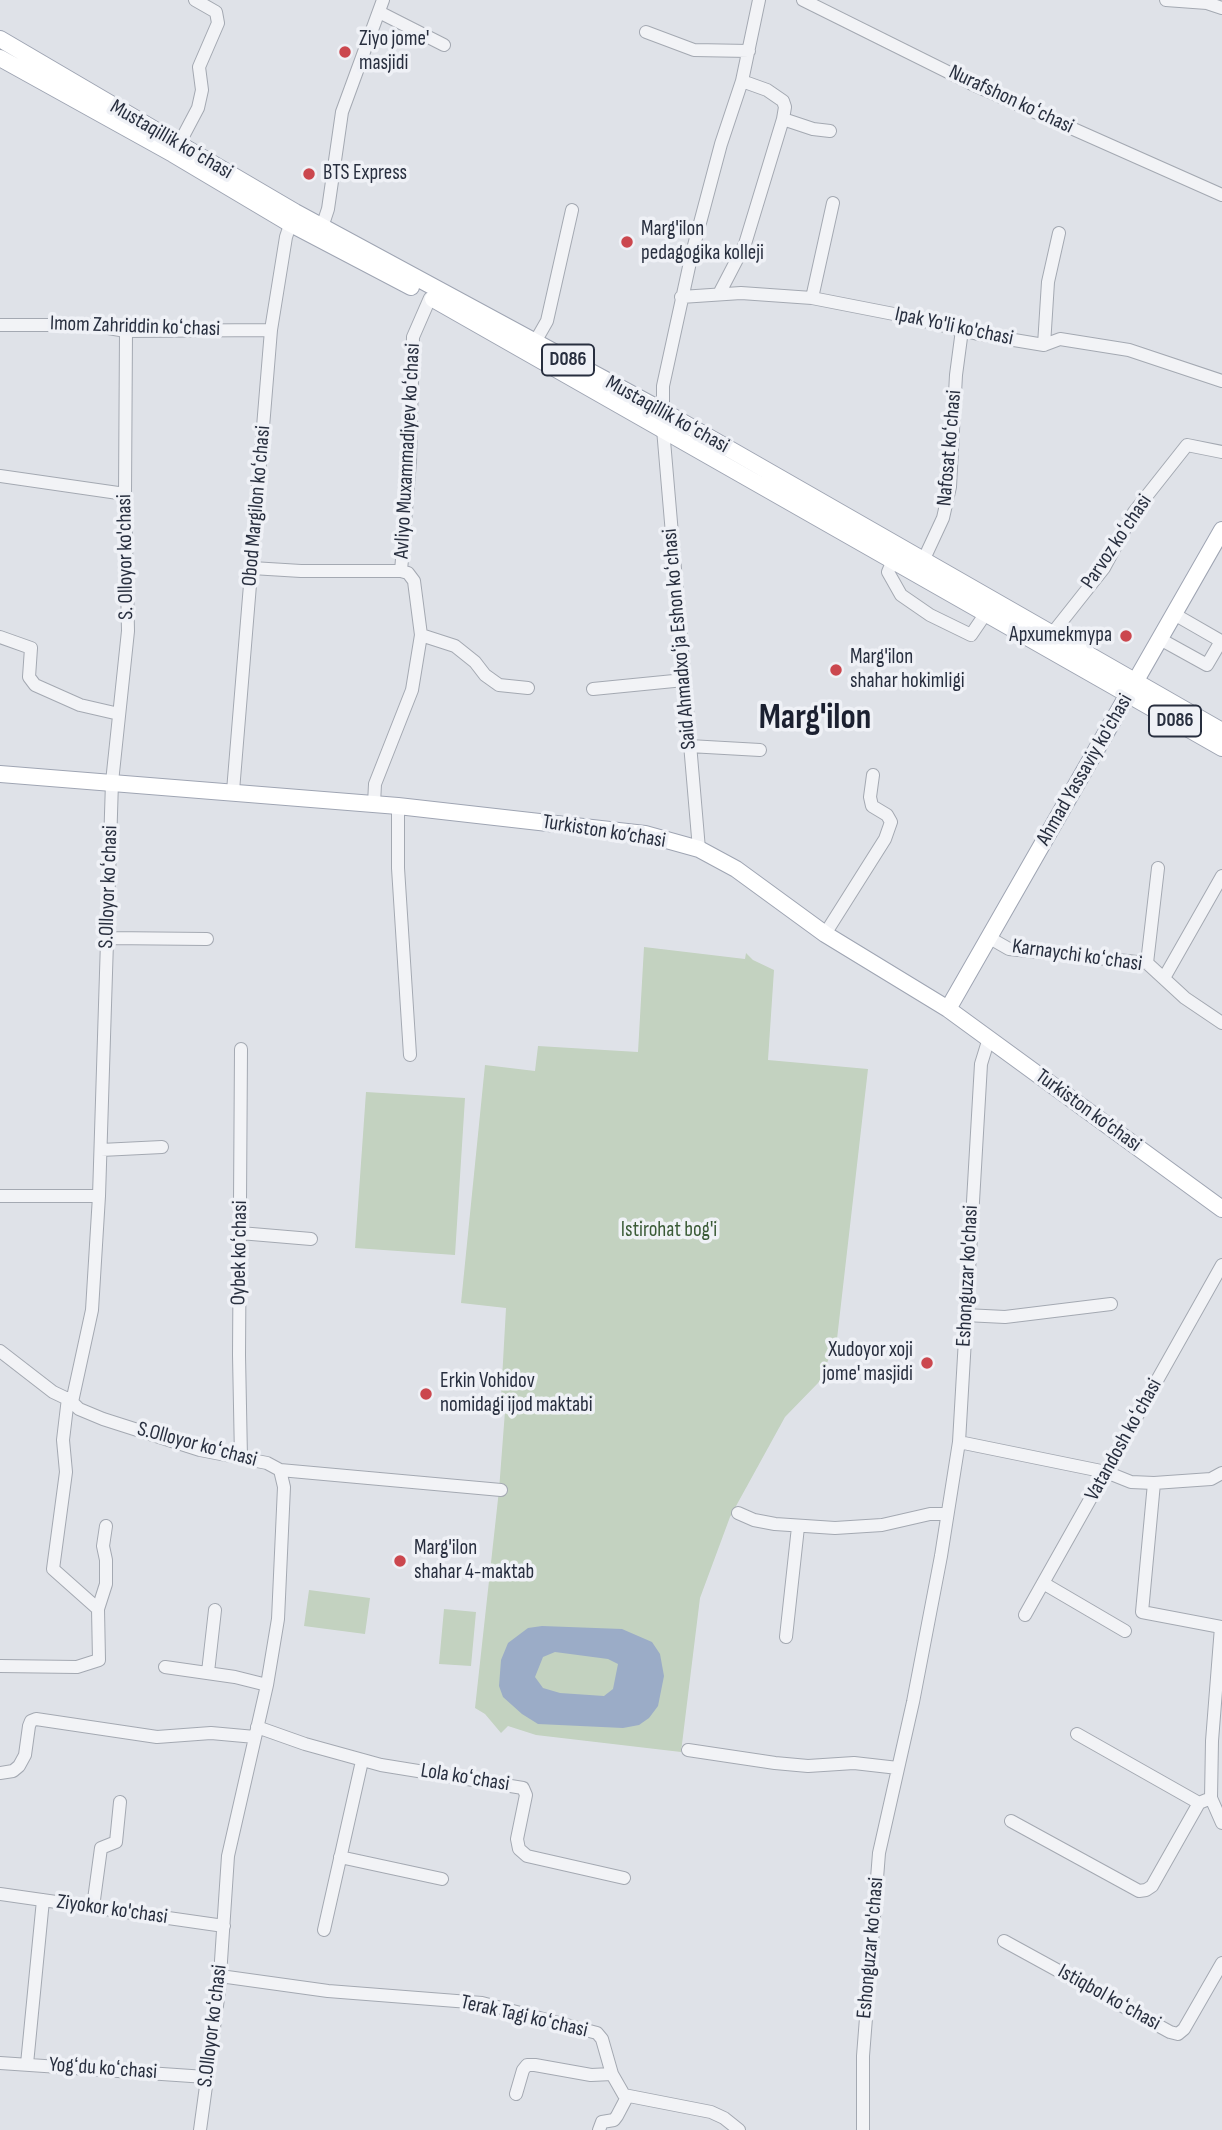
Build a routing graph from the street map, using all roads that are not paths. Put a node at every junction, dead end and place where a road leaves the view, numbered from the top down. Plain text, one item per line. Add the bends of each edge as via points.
1 (195, 0) edge
2 (759, 0) edge
3 (803, 0) edge
4 (1166, 0) edge
5 (1182, 1) edge
6 (381, 6) edge
7 (1222, 8) edge
8 (646, 32) dead end
9 (0, 39) edge
10 (444, 45) dead end
11 (749, 51) junction
12 (0, 58) edge
13 (741, 81) junction
14 (783, 119) junction
15 (830, 131) dead end
16 (179, 144) junction
17 (1222, 195) edge
18 (833, 203) dead end
19 (572, 210) dead end
20 (292, 217) junction
21 (322, 227) junction
22 (1059, 233) dead end
23 (719, 294) junction
24 (681, 297) junction
25 (430, 298) junction
26 (812, 298) junction
27 (0, 325) edge
28 (271, 330) junction
29 (962, 330) junction
30 (126, 331) junction
31 (535, 342) junction
32 (1044, 345) junction
33 (1222, 381) edge
34 (663, 411) junction
35 (663, 429) junction
36 (1222, 452) edge
37 (0, 476) edge
38 (125, 494) junction
39 (1222, 530) edge
40 (893, 560) junction
41 (922, 561) junction
42 (252, 568) junction
43 (401, 571) junction
44 (986, 612) junction
45 (1174, 614) junction
46 (421, 635) junction
47 (1051, 635) junction
48 (0, 638) edge
49 (1160, 639) junction
50 (1222, 642) edge
51 (684, 680) junction
52 (528, 688) dead end
53 (1131, 689) junction
54 (593, 690) dead end
55 (119, 714) junction
56 (1222, 731) edge
57 (689, 746) junction
58 (1222, 748) edge
59 (760, 750) dead end
60 (0, 774) edge
61 (873, 775) dead end
62 (112, 782) junction
63 (233, 791) junction
64 (374, 804) junction
65 (398, 806) junction
66 (699, 849) junction
67 (1158, 868) dead end
68 (1222, 876) edge
69 (825, 934) junction
70 (107, 937) junction
71 (988, 937) junction
72 (207, 939) dead end
73 (1147, 962) junction
74 (1164, 978) junction
75 (948, 1009) junction
76 (1222, 1023) edge
77 (989, 1038) junction
78 (242, 1048) dead end
79 (410, 1055) dead end
80 (162, 1147) dead end
81 (101, 1150) junction
82 (0, 1196) edge
83 (99, 1196) junction
84 (1222, 1209) edge
85 (240, 1233) junction
86 (311, 1239) dead end
87 (1222, 1265) edge
88 (1111, 1304) dead end
89 (965, 1315) junction
90 (0, 1351) edge
91 (70, 1400) junction
92 (959, 1442) junction
93 (241, 1458) junction
94 (280, 1470) junction
95 (1105, 1472) junction
96 (1222, 1473) edge
97 (1154, 1483) junction
98 (501, 1490) dead end
99 (737, 1513) dead end
100 (947, 1514) junction
101 (106, 1526) dead end
102 (798, 1527) junction
103 (1043, 1583) junction
104 (98, 1609) junction
105 (215, 1610) dead end
106 (1025, 1615) dead end
107 (1222, 1627) edge
108 (1125, 1631) dead end
109 (786, 1637) dead end
110 (0, 1666) edge
111 (165, 1667) dead end
112 (208, 1672) junction
113 (267, 1685) junction
114 (256, 1732) junction
115 (1077, 1734) dead end
116 (688, 1750) dead end
117 (362, 1761) junction
118 (898, 1768) junction
119 (0, 1773) edge
120 (1205, 1801) junction
121 (120, 1802) dead end
122 (1011, 1821) dead end
123 (1222, 1823) edge
124 (340, 1857) junction
125 (442, 1878) dead end
126 (624, 1878) dead end
127 (0, 1894) edge
128 (43, 1900) junction
129 (93, 1907) junction
130 (224, 1926) junction
131 (324, 1930) dead end
132 (1004, 1941) dead end
133 (1222, 1963) edge
134 (220, 1976) junction
135 (0, 2063) edge
136 (27, 2064) junction
137 (612, 2074) junction
138 (206, 2077) junction
139 (516, 2094) dead end
140 (627, 2097) junction
141 (200, 2130) edge
142 (599, 2130) edge
143 (739, 2130) edge
144 (863, 2130) edge

1 - 16 street via 216,12 218,23 199,67 202,90 198,108
2 - 11 street, Said Ahmadxoʻja Eshon koʻchasi
3 - 17 street, Nurafshon koʻchasi via 972,84
4 - 5 street
5 - 7 street
6 - 10 street
6 - 21 street via 342,112
8 - 11 street via 694,50
9 - 16 main road, Mustaqillik koʻchasi / D086
11 - 13 street, Said Ahmadxoʻja Eshon koʻchasi
12 - 20 main road, Mustaqillik koʻchasi / D086
13 - 14 street via 783,101
13 - 24 street, Said Ahmadxoʻja Eshon koʻchasi
14 - 15 street
14 - 23 street via 745,244
16 - 20 main road, Mustaqillik koʻchasi / D086
18 - 26 street
19 - 31 street via 547,321
20 - 21 main road, Mustaqillik koʻchasi / D086
20 - 25 main road, Mustaqillik koʻchasi / D086
20 - 28 street, Obod Margilon koʻchasi
21 - 31 main road, Mustaqillik koʻchasi / D086
22 - 32 street via 1048,282
23 - 24 street, Ipak Yo'li ko'chasi
23 - 26 street, Ipak Yo'li ko'chasi
24 - 34 street, Said Ahmadxoʻja Eshon koʻchasi via 663,386
25 - 35 main road, Mustaqillik koʻchasi / D086
25 - 43 street, Avliyo Muxammadiyev koʻchasi via 413,337
26 - 29 street, Ipak Yo'li ko'chasi
27 - 30 street, Imom Zahriddin koʻchasi via 91,325
28 - 30 street, Imom Zahriddin koʻchasi
28 - 42 street, Obod Margilon koʻchasi
29 - 32 street, Ipak Yo'li ko'chasi
29 - 41 street, Nafosat koʻchasi via 950,487 943,518
30 - 38 street, S. Olloyor ko'chasi
31 - 34 main road, Mustaqillik koʻchasi / D086
32 - 33 street, Ipak Yo'li ko'chasi via 1060,339 1129,350
34 - 35 street, Said Ahmadxoʻja Eshon koʻchasi
34 - 41 main road, Mustaqillik koʻchasi / D086
35 - 40 main road, Mustaqillik koʻchasi / D086
35 - 51 street, Said Ahmadxoʻja Eshon koʻchasi
36 - 47 street, Parvoz koʻchasi via 1187,445 1134,512 1104,568
37 - 38 street
38 - 55 street, S. Olloyor ko'chasi via 128,631
39 - 45 main road, Ahmad Yassaviy ko'chasi
40 - 44 main road, Mustaqillik koʻchasi / D086
40 - 44 street via 888,572 901,595 930,615 971,635
41 - 47 main road, Mustaqillik koʻchasi / D086
42 - 43 street
42 - 63 street, Obod Margilon koʻchasi
43 - 46 street, Avliyo Muxammadiyev koʻchasi via 414,581
44 - 53 main road, Mustaqillik koʻchasi / D086
45 - 49 main road, Ahmad Yassaviy ko'chasi
45 - 50 street
46 - 52 street via 455,646 499,685
46 - 64 street, Avliyo Muxammadiyev koʻchasi via 412,690 375,784
47 - 53 main road, Mustaqillik koʻchasi / D086
48 - 55 street via 31,648 29,677 35,685 80,705
49 - 50 street via 1207,665
49 - 53 main road, Ahmad Yassaviy ko'chasi
51 - 54 street
51 - 57 street, Said Ahmadxoʻja Eshon koʻchasi
53 - 56 main road, Mustaqillik koʻchasi / D086
53 - 58 main road, Mustaqillik koʻchasi / D086
53 - 71 main road, Ahmad Yassaviy ko'chasi
55 - 62 street, S. Olloyor ko'chasi
57 - 59 street
57 - 66 street, Said Ahmadxoʻja Eshon koʻchasi
60 - 62 main road, Turkiston ko’chasi
61 - 69 street via 872,806 891,822
62 - 63 main road, Turkiston ko’chasi
62 - 70 street, S.Olloyor koʻchasi
63 - 64 main road, Turkiston ko’chasi
64 - 65 main road, Turkiston ko’chasi
65 - 66 main road, Turkiston ko’chasi via 645,834
65 - 79 street
66 - 69 main road, Turkiston ko’chasi via 736,869
67 - 73 street
68 - 74 street, Karnaychi koʻchasi
69 - 75 main road, Turkiston ko’chasi
70 - 72 street
70 - 81 street, S.Olloyor koʻchasi
71 - 73 street, Karnaychi koʻchasi via 1009,949
71 - 75 main road, Ahmad Yassaviy ko'chasi
73 - 74 street, Karnaychi koʻchasi
74 - 76 street, Karnaychi koʻchasi
75 - 77 main road, Turkiston ko’chasi
77 - 84 main road, Turkiston ko’chasi
77 - 89 street, Eshonguzar ko'chasi via 981,1063
78 - 85 street, Oybek koʻchasi
80 - 81 street
81 - 83 street, S.Olloyor koʻchasi
82 - 83 street
83 - 91 street, S.Olloyor koʻchasi via 92,1310
85 - 86 street
85 - 93 street, Oybek koʻchasi
87 - 95 street, Vatandosh koʻchasi
88 - 89 street via 1005,1317
89 - 92 street, Eshonguzar ko'chasi
90 - 91 street
91 - 93 street, S.Olloyor koʻchasi via 103,1419
91 - 104 street via 53,1569
92 - 95 street
92 - 100 street, Eshonguzar ko'chasi
93 - 94 street, S.Olloyor koʻchasi
94 - 98 street
94 - 113 street, S.Olloyor koʻchasi via 284,1486 281,1585
95 - 97 street via 1131,1482
95 - 103 street, Vatandosh koʻchasi
96 - 97 street via 1211,1479
97 - 107 street via 1142,1612
99 - 102 street
100 - 102 street via 866,1527
100 - 118 street, Eshonguzar ko'chasi
101 - 104 street via 106,1584
102 - 109 street
103 - 106 street, Vatandosh koʻchasi
103 - 108 street
104 - 110 street via 99,1660 77,1667
105 - 112 street
107 - 120 street
111 - 112 street
112 - 113 street
113 - 114 street, S.Olloyor koʻchasi
114 - 117 street, Lola koʻchasi
114 - 119 street, Lola koʻchasi via 156,1737 36,1719 29,1726 19,1766
114 - 130 street, S.Olloyor koʻchasi via 228,1856
115 - 120 street
116 - 118 street via 808,1766 854,1763
117 - 124 street
117 - 126 street, Lola koʻchasi via 523,1788 526,1796 517,1839 527,1856
118 - 144 street, Eshonguzar ko'chasi via 879,1853 873,1910
120 - 122 street via 1152,1886 1139,1891
120 - 123 street
121 - 129 street via 116,1842 101,1848
124 - 125 street
124 - 131 street
127 - 128 street, Ziyokor ko'chasi
128 - 129 street, Ziyokor ko'chasi
128 - 136 street
129 - 130 street, Ziyokor ko'chasi
130 - 134 street, S.Olloyor koʻchasi
132 - 133 street, Istiqbol koʻchasi via 1178,2034
134 - 137 street, Terak Tagi koʻchasi via 482,2003 597,2033
134 - 138 street, S.Olloyor koʻchasi
135 - 136 street, Yogʻdu koʻchasi
136 - 138 street, Yogʻdu koʻchasi
137 - 139 street via 530,2065 523,2070
137 - 140 street, Terak Tagi koʻchasi
138 - 141 street, S.Olloyor koʻchasi
140 - 142 street via 615,2118 604,2121
140 - 143 street via 711,2112

